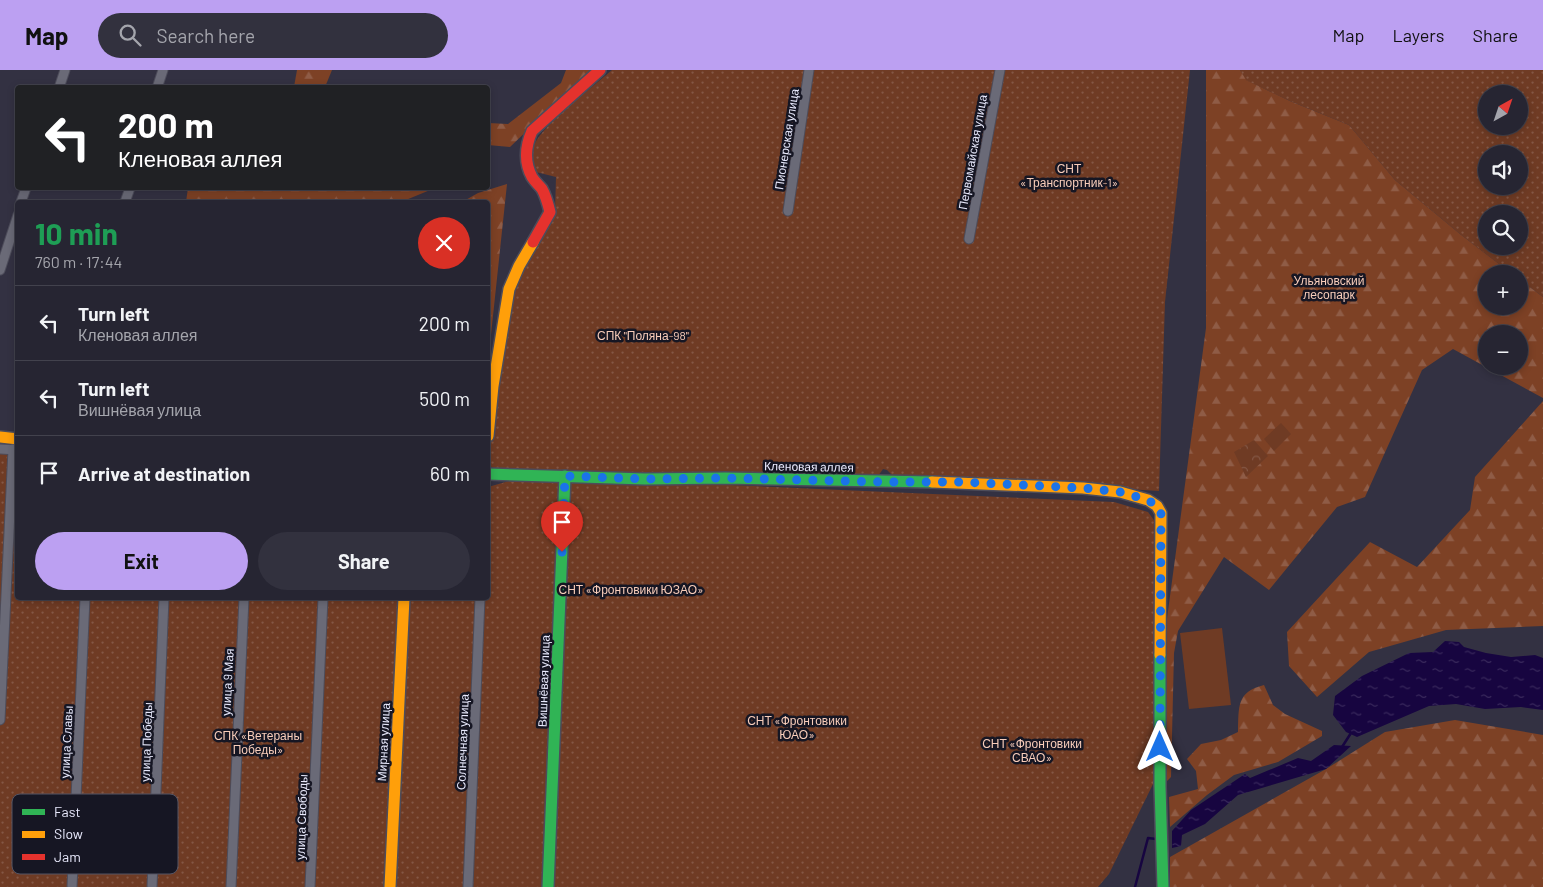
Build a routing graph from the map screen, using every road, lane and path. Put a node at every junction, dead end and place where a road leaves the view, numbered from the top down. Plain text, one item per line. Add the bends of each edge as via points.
1 (65, 70) edge
2 (163, 70) edge
3 (600, 70) edge
4 (809, 70) edge
5 (1000, 70) edge
6 (60, 85) edge
7 (159, 85) edge
8 (788, 211) dead end
9 (15, 224) edge
10 (969, 240) dead end
11 (0, 270) edge
12 (490, 416) edge
13 (0, 437) edge
14 (15, 445) edge
15 (15, 446) edge
16 (0, 449) edge
17 (15, 463) edge
18 (490, 474) edge
19 (565, 476) junction
20 (85, 600) edge
21 (164, 600) edge
22 (244, 600) edge
23 (323, 600) edge
24 (404, 600) edge
25 (480, 600) edge
26 (0, 720) edge
27 (76, 794) edge
28 (156, 794) edge
29 (73, 874) edge
30 (153, 874) edge
31 (72, 887) edge
32 (152, 887) edge
33 (230, 887) edge
34 (310, 887) edge
35 (390, 887) edge
36 (468, 887) edge
37 (548, 887) edge
38 (1163, 887) edge

1 - 6 street
2 - 7 street
3 - 12 street via 532,131 526,144 528,166 543,190 550,212 509,289
4 - 8 street, Пионерская улица
5 - 10 street, Первомайская улица
9 - 11 street
13 - 14 street
15 - 16 street
17 - 26 street
18 - 19 street, Кленовая аллея
19 - 37 street, Вишнёвая улица
19 - 38 street, Кленовая аллея via 1049,486 1120,492 1157,506 1161,513 1162,531 1160,786
20 - 27 street, улица Славы
21 - 28 street, улица Победы
22 - 33 street, улица 9 Мая
23 - 34 street, улица Свободы
24 - 35 street, Мирная улица
25 - 36 street, Солнечная улица
29 - 31 street, улица Славы
30 - 32 street, улица Победы

